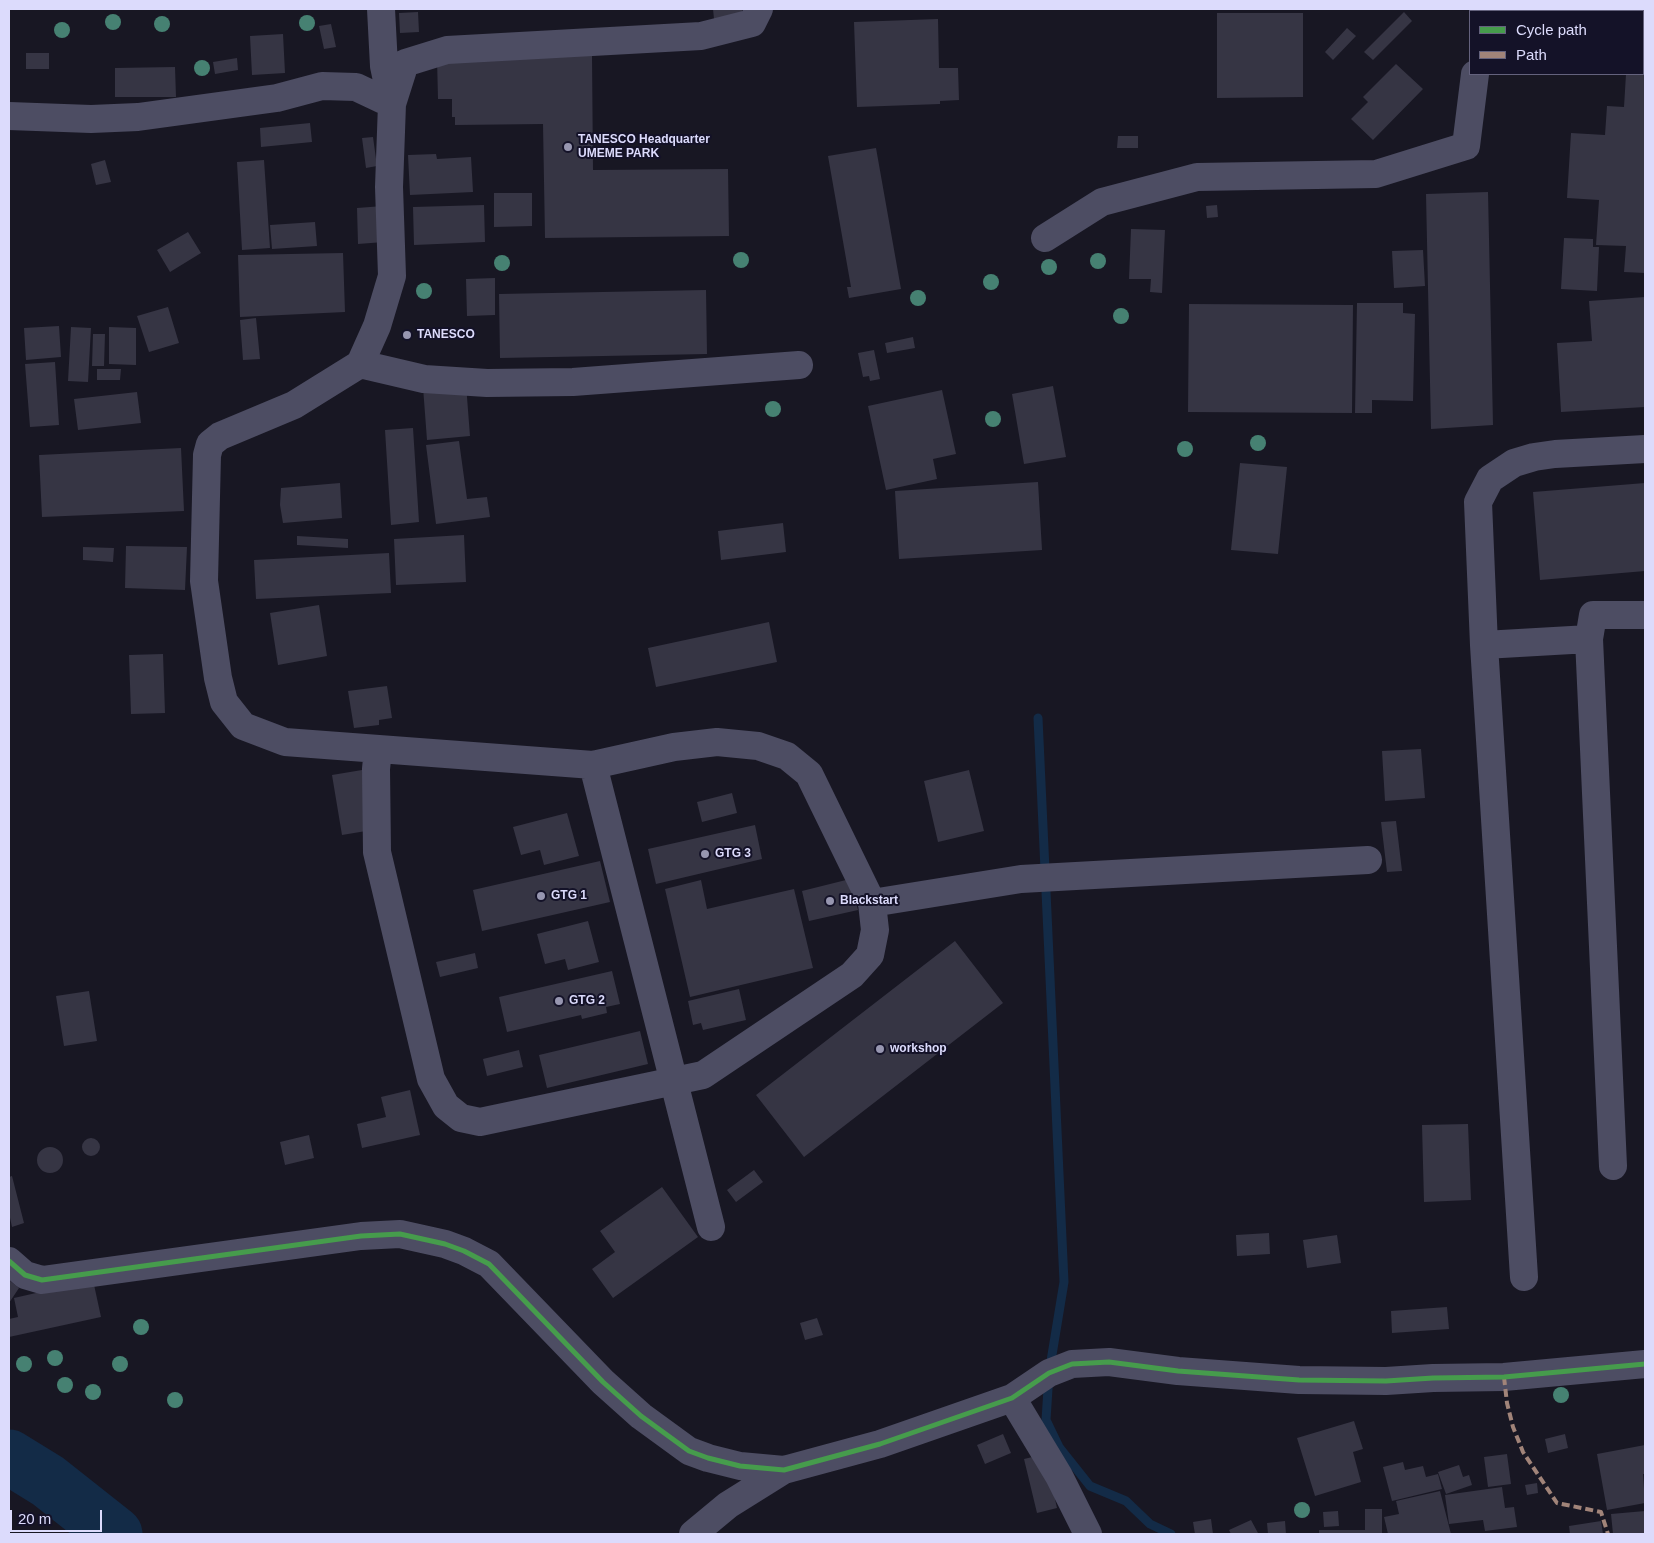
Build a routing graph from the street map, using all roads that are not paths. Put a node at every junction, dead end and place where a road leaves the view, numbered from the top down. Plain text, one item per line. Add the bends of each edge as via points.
1 (381, 9) edge
2 (759, 9) edge
3 (1566, 9) edge
4 (1580, 10) edge
5 (1475, 75) edge
6 (392, 104) junction
7 (9, 116) edge
8 (1045, 238) dead end
9 (360, 364) junction
10 (799, 365) dead end
11 (1645, 450) edge
12 (1645, 615) edge
13 (1589, 639) junction
14 (1484, 645) junction
15 (378, 749) junction
16 (593, 765) junction
17 (1368, 860) dead end
18 (872, 903) junction
19 (673, 1082) junction
20 (1613, 1166) dead end
21 (711, 1227) dead end
22 (9, 1261) edge
23 (1524, 1278) dead end
24 (1645, 1364) edge
25 (1012, 1398) junction
26 (784, 1470) junction
27 (693, 1534) edge
28 (1088, 1534) edge

1 - 6 street via 384,66
2 - 6 street via 752,23 701,36 447,50 405,63
3 - 4 street
5 - 8 street via 1466,146 1376,174 1197,177 1102,202
6 - 7 street via 356,87 322,86 277,98 138,117
6 - 9 street via 389,187 392,276 377,326
9 - 10 street via 424,379 487,383 573,382
9 - 15 street via 294,405 220,436 210,444 204,581 224,702 243,726 285,742
11 - 14 street via 1534,457 1514,462 1490,479 1478,502
12 - 13 street via 1593,614
13 - 14 street
13 - 20 street
14 - 23 street
15 - 16 street
15 - 19 street via 377,852 431,1079 446,1106 461,1118 480,1122
16 - 18 street via 674,747 717,742 758,746 787,756 809,774
16 - 19 street
17 - 18 street via 1021,879
18 - 19 street via 875,930 870,954 852,975 704,1075
19 - 21 street
22 - 26 street via 25,1275 42,1280 361,1236 400,1234 445,1244 489,1264 603,1382 641,1416 689,1451 740,1466
24 - 25 street via 1504,1377 1376,1381 1290,1380 1178,1372 1109,1362 1072,1364 1049,1373
25 - 26 street via 880,1444
25 - 28 street via 1059,1476
26 - 27 street via 728,1505

